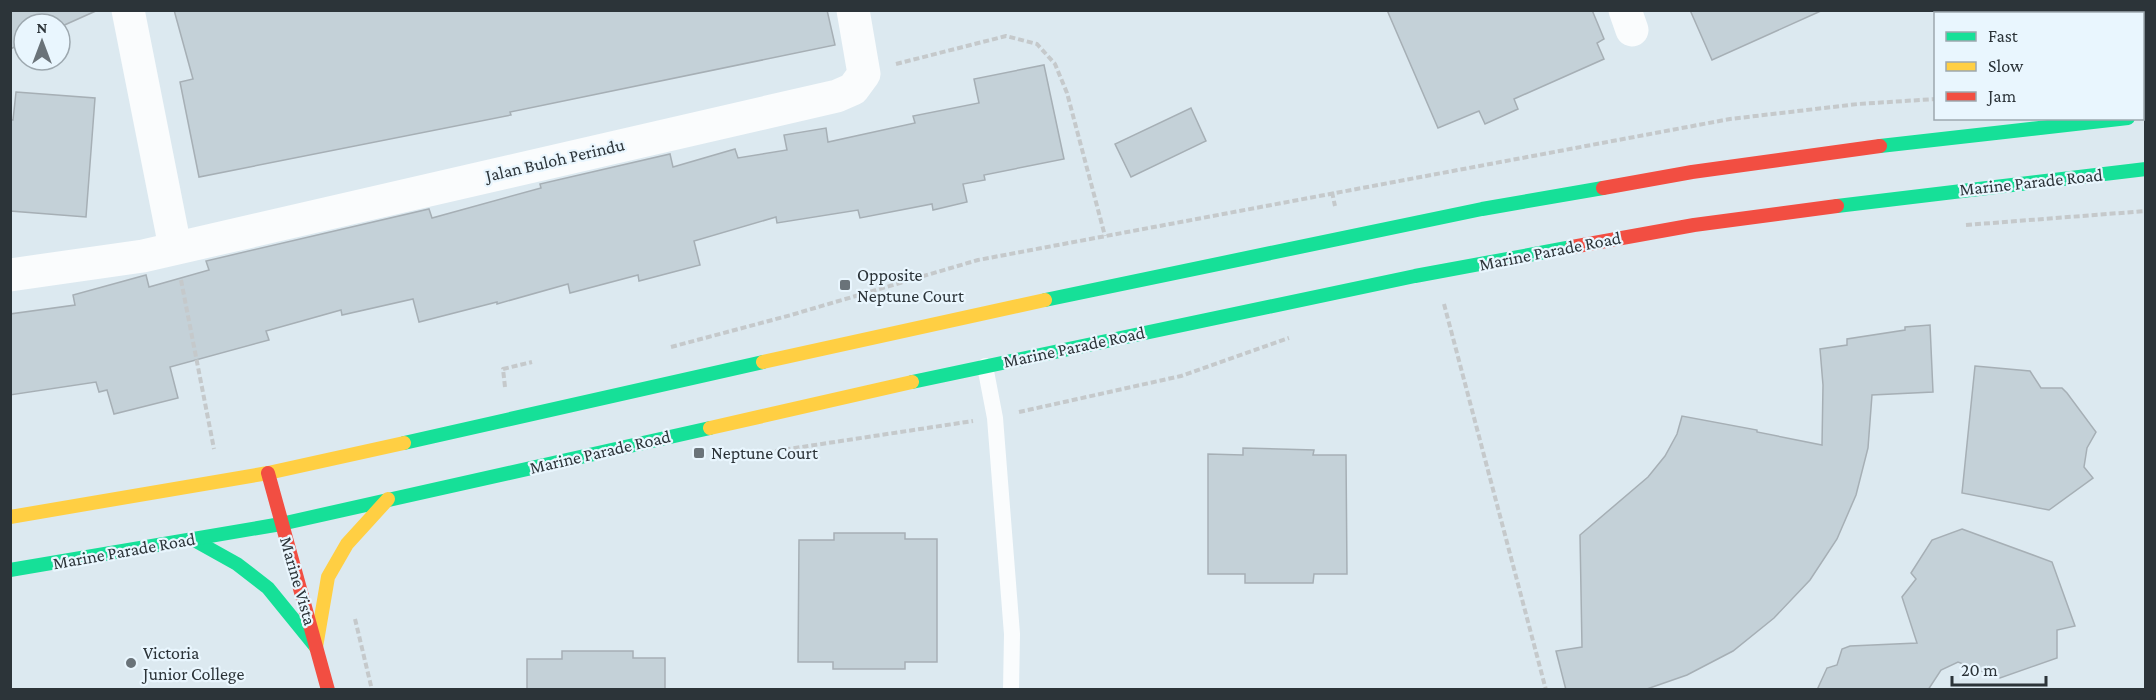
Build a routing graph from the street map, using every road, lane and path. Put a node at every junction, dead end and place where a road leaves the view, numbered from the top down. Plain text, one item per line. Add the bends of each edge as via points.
1 (128, 10) edge
2 (853, 10) edge
3 (892, 65) dead end
4 (1934, 99) edge
5 (2110, 120) edge
6 (2145, 169) edge
7 (2145, 211) edge
8 (1958, 225) dead end
9 (1106, 236) junction
10 (175, 247) junction
11 (10, 275) edge
12 (1442, 294) dead end
13 (1293, 336) dead end
14 (665, 348) dead end
15 (532, 362) dead end
16 (985, 366) junction
17 (506, 391) dead end
18 (995, 418) junction
19 (214, 452) dead end
20 (744, 455) dead end
21 (268, 473) junction
22 (388, 500) junction
23 (10, 517) edge
24 (281, 524) junction
25 (194, 540) junction
26 (10, 570) edge
27 (354, 616) dead end
28 (316, 647) junction
29 (328, 690) edge
30 (372, 690) edge
31 (1011, 690) edge
32 (1546, 690) edge

1 - 10 street
2 - 10 street, Jalan Buloh Perindu via 864,74 853,89 837,96
3 - 9 path via 1006,36 1037,44 1055,64 1067,93
4 - 9 path via 1730,119
5 - 21 main road via 1842,150 1482,209 973,315
6 - 16 main road, Marine Parade Road via 1694,225 1415,276
7 - 8 path
9 - 14 path via 978,260
10 - 11 street, Jalan Buloh Perindu via 143,256
10 - 19 path
12 - 32 path
13 - 18 path via 1181,376
15 - 17 path via 503,369
16 - 18 lane
16 - 22 main road, Marine Parade Road
18 - 20 path
18 - 31 lane via 1011,634
21 - 23 main road
21 - 24 main road, Marine Vista
22 - 24 main road, Marine Parade Road
22 - 28 main road via 347,544 328,577
24 - 25 main road, Marine Parade Road
24 - 28 main road, Marine Vista
25 - 26 main road, Marine Parade Road
25 - 28 main road via 237,564 268,588
27 - 30 path
28 - 29 main road, Marine Vista

